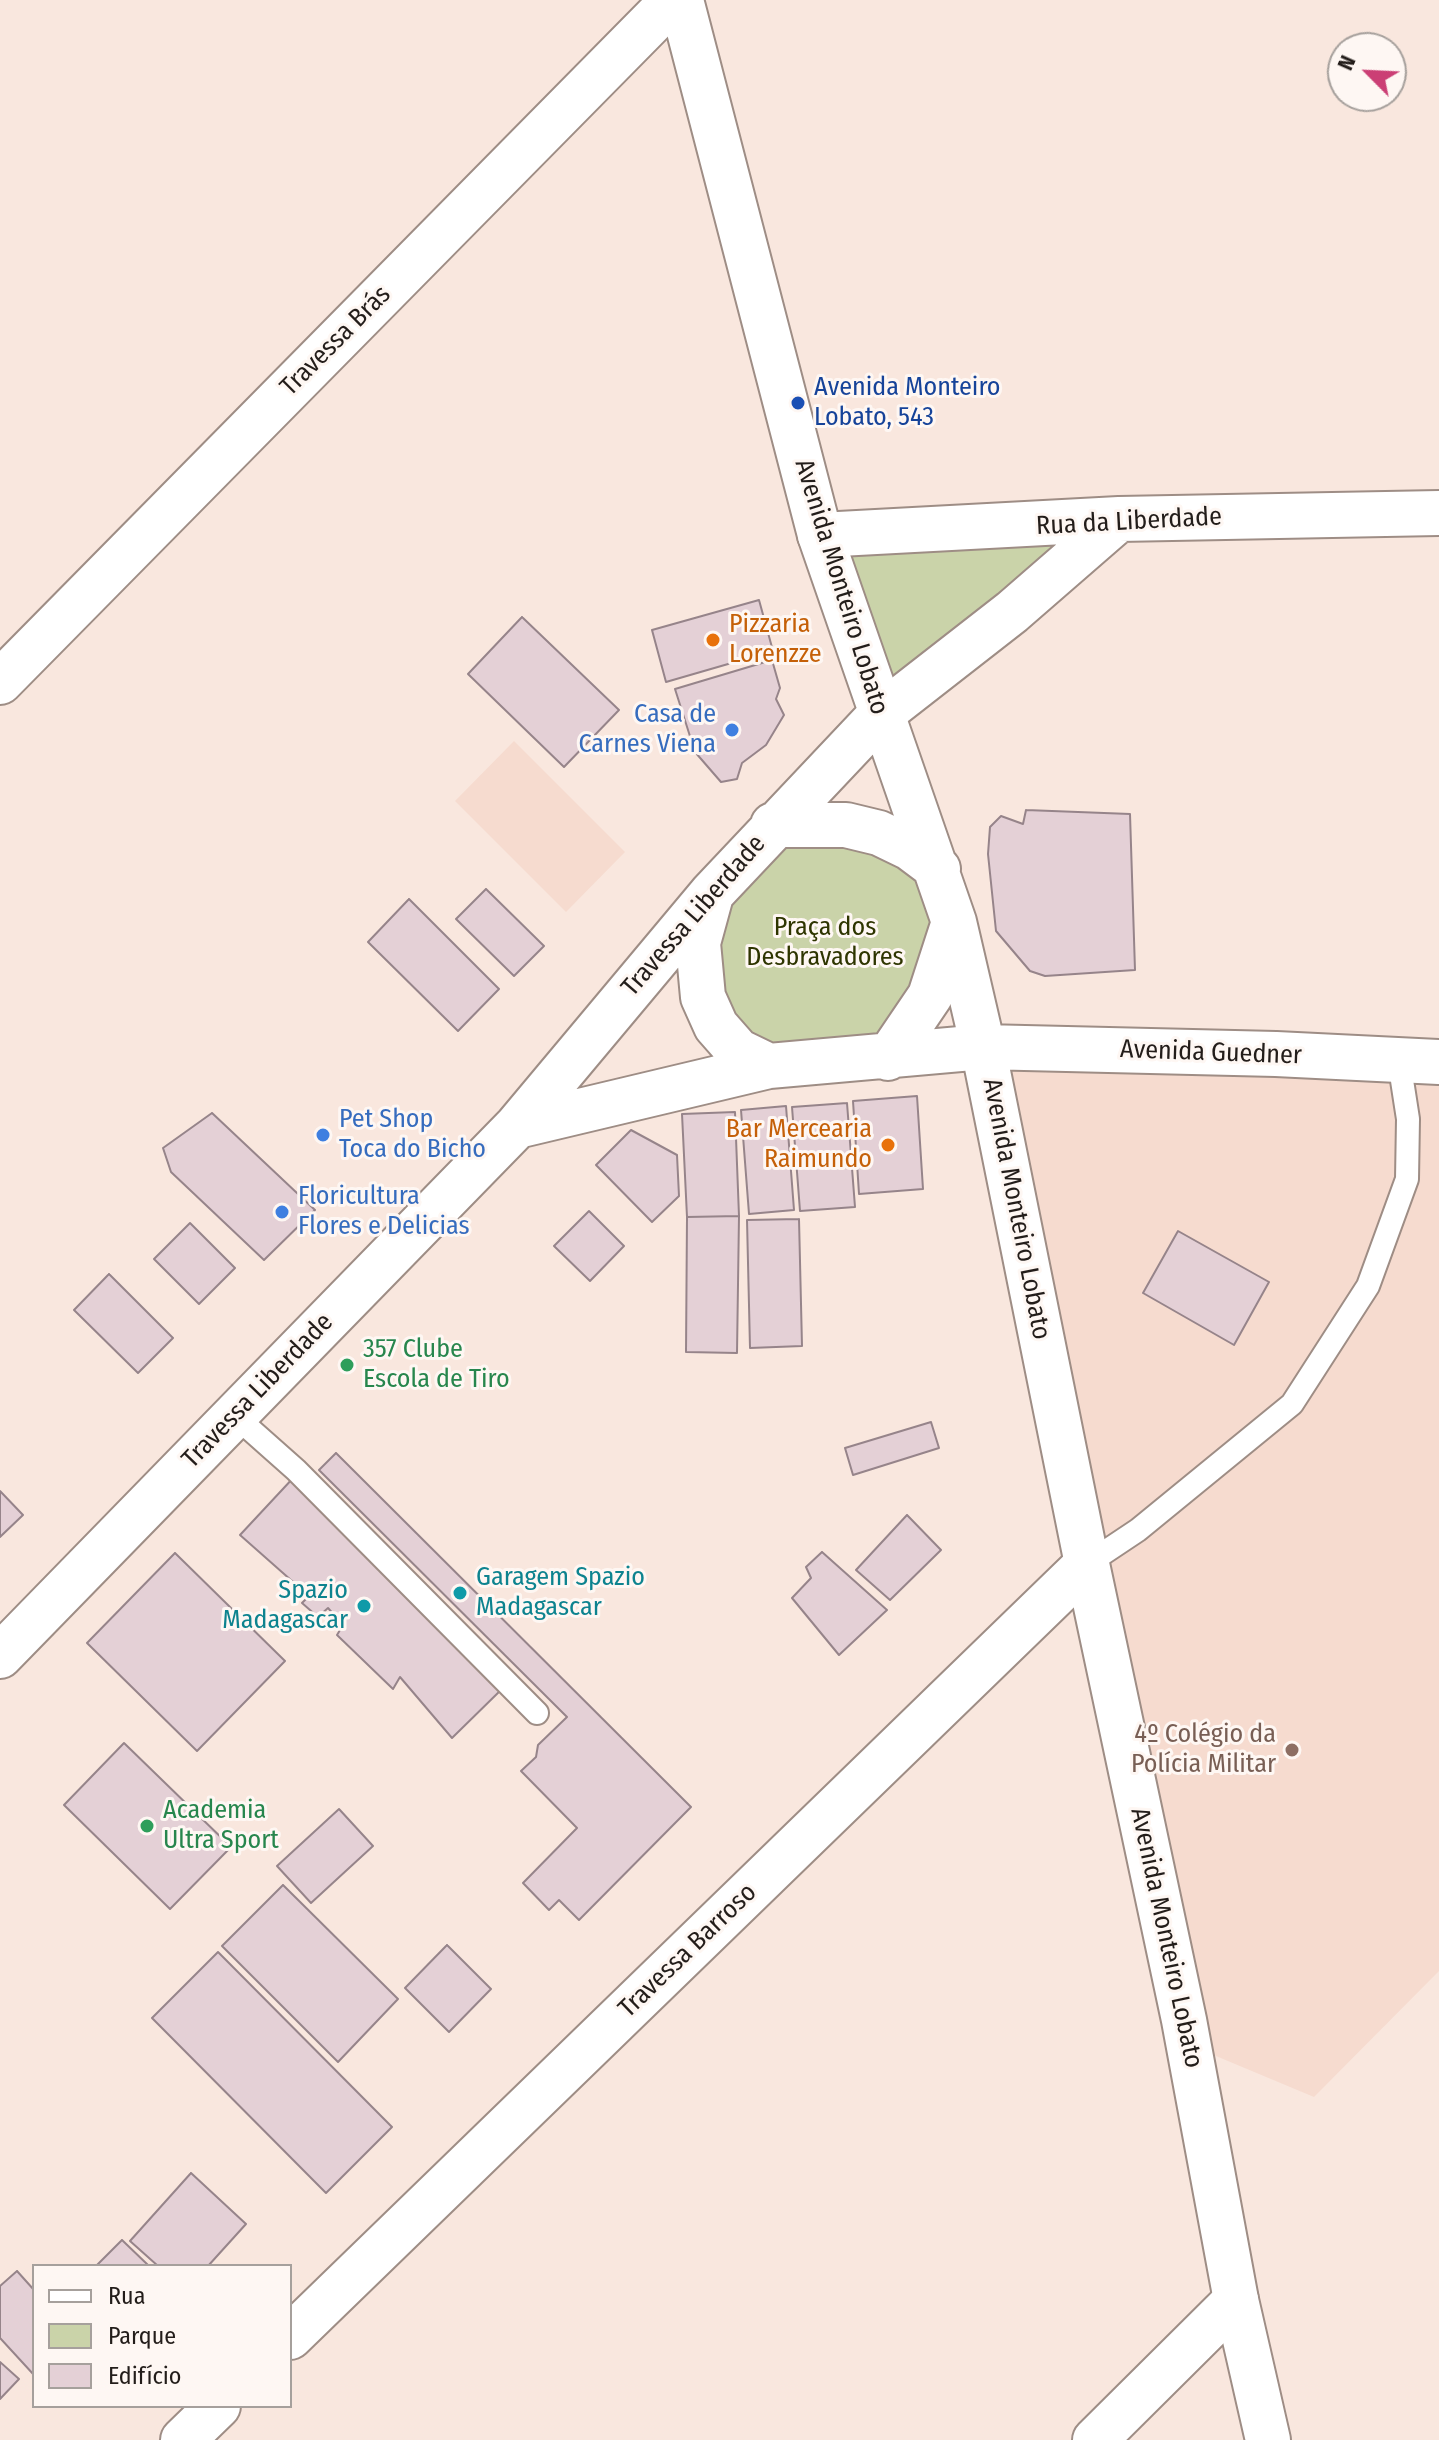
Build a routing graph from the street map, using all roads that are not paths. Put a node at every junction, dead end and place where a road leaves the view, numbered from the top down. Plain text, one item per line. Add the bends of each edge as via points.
1 (673, 0) edge
2 (681, 0) edge
3 (1439, 513) edge
4 (1119, 519) junction
5 (820, 535) junction
6 (0, 682) edge
7 (880, 715) junction
8 (773, 825) junction
9 (938, 869) junction
10 (712, 893) junction
11 (954, 922) junction
12 (983, 1047) junction
13 (888, 1058) junction
14 (1419, 1061) edge
15 (769, 1066) junction
16 (517, 1126) junction
17 (234, 1415) junction
18 (1087, 1564) junction
19 (0, 1656) edge
20 (537, 1713) dead end
21 (1236, 2300) junction
22 (292, 2335) edge
23 (216, 2408) edge
24 (183, 2440) edge
25 (1095, 2440) edge
26 (1268, 2440) edge

1 - 6 street, Travessa Brás
2 - 5 street, Avenida Monteiro Lobato
3 - 4 street, Rua da Liberdade
4 - 5 street, Rua da Liberdade
4 - 7 street, Travessa Liberdade via 1012,612
5 - 7 street, Avenida Monteiro Lobato
7 - 8 street, Travessa Liberdade
7 - 9 street, Avenida Monteiro Lobato
8 - 9 street via 846,825 879,833
8 - 10 street, Travessa Liberdade
9 - 11 street, Avenida Monteiro Lobato
10 - 15 street via 698,943 703,997 716,1026 738,1051
10 - 16 street, Travessa Liberdade
11 - 12 street, Avenida Monteiro Lobato
11 - 13 street via 930,996
12 - 13 street
12 - 14 street, Avenida Guedner
12 - 18 street, Avenida Monteiro Lobato
13 - 15 street
14 - 18 lane via 1408,1119 1407,1179 1368,1286 1292,1404 1138,1530
15 - 16 street
16 - 17 street, Travessa Liberdade
17 - 19 street, Travessa Liberdade
17 - 20 lane via 296,1470
18 - 21 street, Avenida Monteiro Lobato via 1184,2020
18 - 22 street, Travessa Barroso
21 - 25 street
21 - 26 street, Avenida Monteiro Lobato
23 - 24 street

